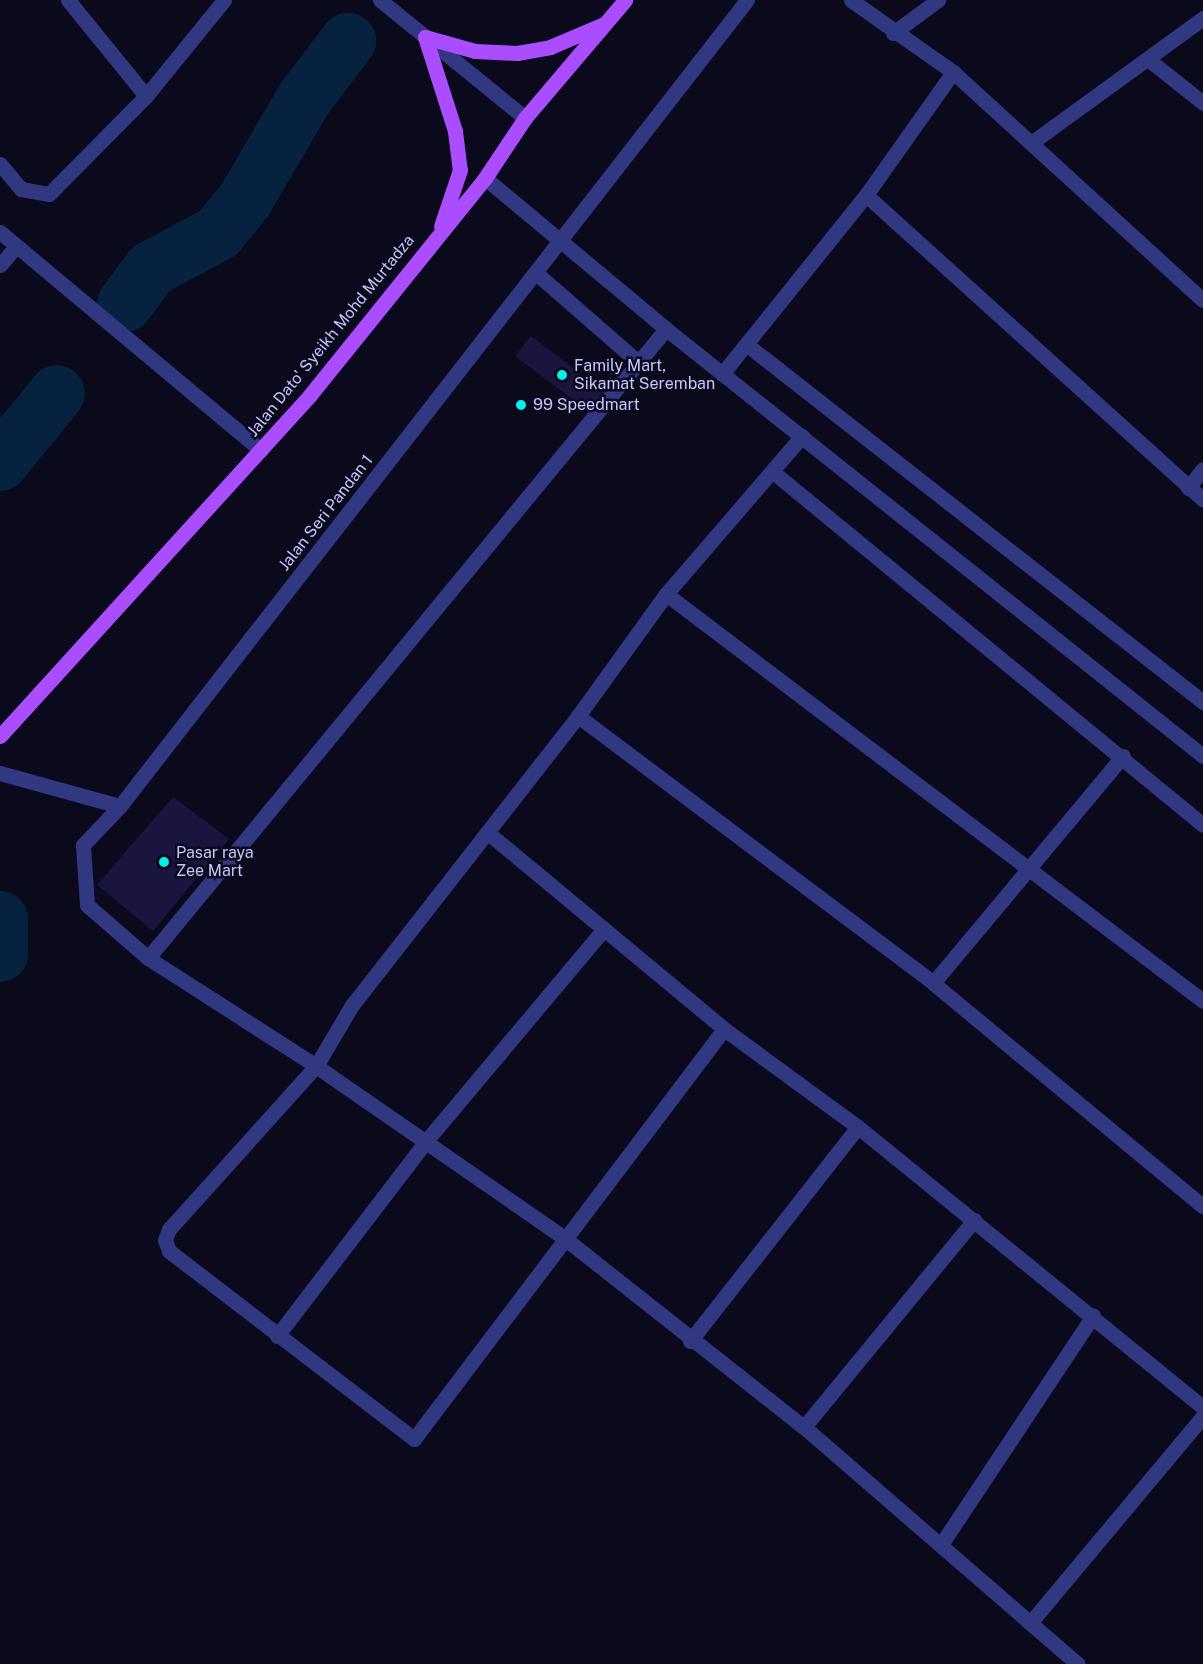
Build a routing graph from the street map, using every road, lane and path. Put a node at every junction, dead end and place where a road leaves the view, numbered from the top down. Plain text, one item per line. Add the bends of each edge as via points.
1 (68, 0) edge
2 (224, 0) edge
3 (380, 0) edge
4 (625, 0) edge
5 (747, 0) edge
6 (851, 0) edge
7 (938, 0) edge
8 (1203, 18) edge
9 (607, 23) junction
10 (893, 33) junction
11 (425, 37) junction
12 (1149, 60) junction
13 (953, 72) junction
14 (146, 96) junction
15 (1203, 103) edge
16 (525, 118) junction
17 (1030, 143) junction
18 (0, 164) edge
19 (485, 178) junction
20 (866, 195) junction
21 (0, 232) edge
22 (438, 235) junction
23 (560, 242) junction
24 (14, 249) junction
25 (0, 265) edge
26 (536, 273) junction
27 (1203, 300) edge
28 (666, 329) junction
29 (746, 344) junction
30 (638, 362) junction
31 (722, 374) junction
32 (801, 436) junction
33 (261, 450) junction
34 (1203, 469) edge
35 (773, 472) junction
36 (1188, 488) junction
37 (1203, 499) edge
38 (666, 594) junction
39 (1203, 702) edge
40 (578, 716) junction
41 (0, 736) edge
42 (1123, 756) junction
43 (1203, 756) edge
44 (0, 773) edge
45 (120, 806) junction
46 (1203, 825) edge
47 (487, 832) junction
48 (1026, 866) junction
49 (604, 929) junction
50 (148, 958) junction
51 (933, 983) junction
52 (1203, 1001) edge
53 (724, 1029) junction
54 (316, 1066) junction
55 (858, 1127) junction
56 (426, 1141) junction
57 (1203, 1206) edge
58 (974, 1220) junction
59 (563, 1238) junction
60 (1093, 1316) junction
61 (277, 1336) junction
62 (690, 1341) junction
63 (1203, 1407) edge
64 (1203, 1416) edge
65 (804, 1427) junction
66 (942, 1543) junction
67 (1030, 1623) junction
68 (1078, 1664) edge

1 - 14 street
2 - 14 street
3 - 11 street
4 - 9 main road, Jalan Dato' Syeikh Mohd Murtadza
5 - 23 street, Jalan Seri Pandan 1
6 - 10 street
7 - 10 street
8 - 12 street
9 - 11 main road via 549,47 517,53 475,51
9 - 16 main road, Jalan Dato' Syeikh Mohd Murtadza
10 - 13 street
11 - 16 street
11 - 22 main road via 455,131 460,170
12 - 15 street
12 - 17 street
13 - 17 street
13 - 20 street
14 - 18 street via 49,194 21,189
16 - 19 main road, Jalan Dato' Syeikh Mohd Murtadza
17 - 27 street
19 - 22 main road, Jalan Dato' Syeikh Mohd Murtadza
19 - 23 street
20 - 29 street
20 - 36 street
21 - 24 street
22 - 33 main road, Jalan Dato' Syeikh Mohd Murtadza
23 - 26 street, Jalan Seri Pandan 1
23 - 28 street
24 - 25 street
24 - 33 street
26 - 30 street
26 - 45 street, Jalan Seri Pandan 1
28 - 30 street
28 - 31 street
29 - 31 street
29 - 39 street
30 - 50 street
31 - 32 street
32 - 35 street
32 - 43 street
33 - 41 main road, Jalan Dato' Syeikh Mohd Murtadza
34 - 36 street
35 - 38 street
35 - 42 street
36 - 37 street
38 - 40 street
38 - 48 street
40 - 47 street
40 - 51 street
42 - 46 street
42 - 48 street
44 - 45 street
45 - 50 street, Jalan Seri Pandan 1 via 83,845 81,877 87,906
47 - 49 street
47 - 54 street via 351,1005
48 - 51 street
48 - 52 street
49 - 53 street
49 - 56 street
50 - 54 street, Jalan Seri Pandan 1
51 - 57 street
53 - 55 street
53 - 59 street
54 - 56 street, Jalan Seri Pandan 1
54 - 61 street via 168,1229 165,1240 169,1251
55 - 58 street
55 - 62 street
56 - 59 street, Jalan Seri Pandan 1
56 - 61 street
58 - 60 street
58 - 65 street
59 - 61 street via 414,1439
59 - 62 street, Jalan Seri Pandan 1
60 - 63 street
60 - 66 street
62 - 65 street, Jalan Seri Pandan 1
64 - 67 street
65 - 66 street, Jalan Seri Pandan 1
66 - 67 street, Jalan Seri Pandan 1
67 - 68 street, Jalan Seri Pandan 1

